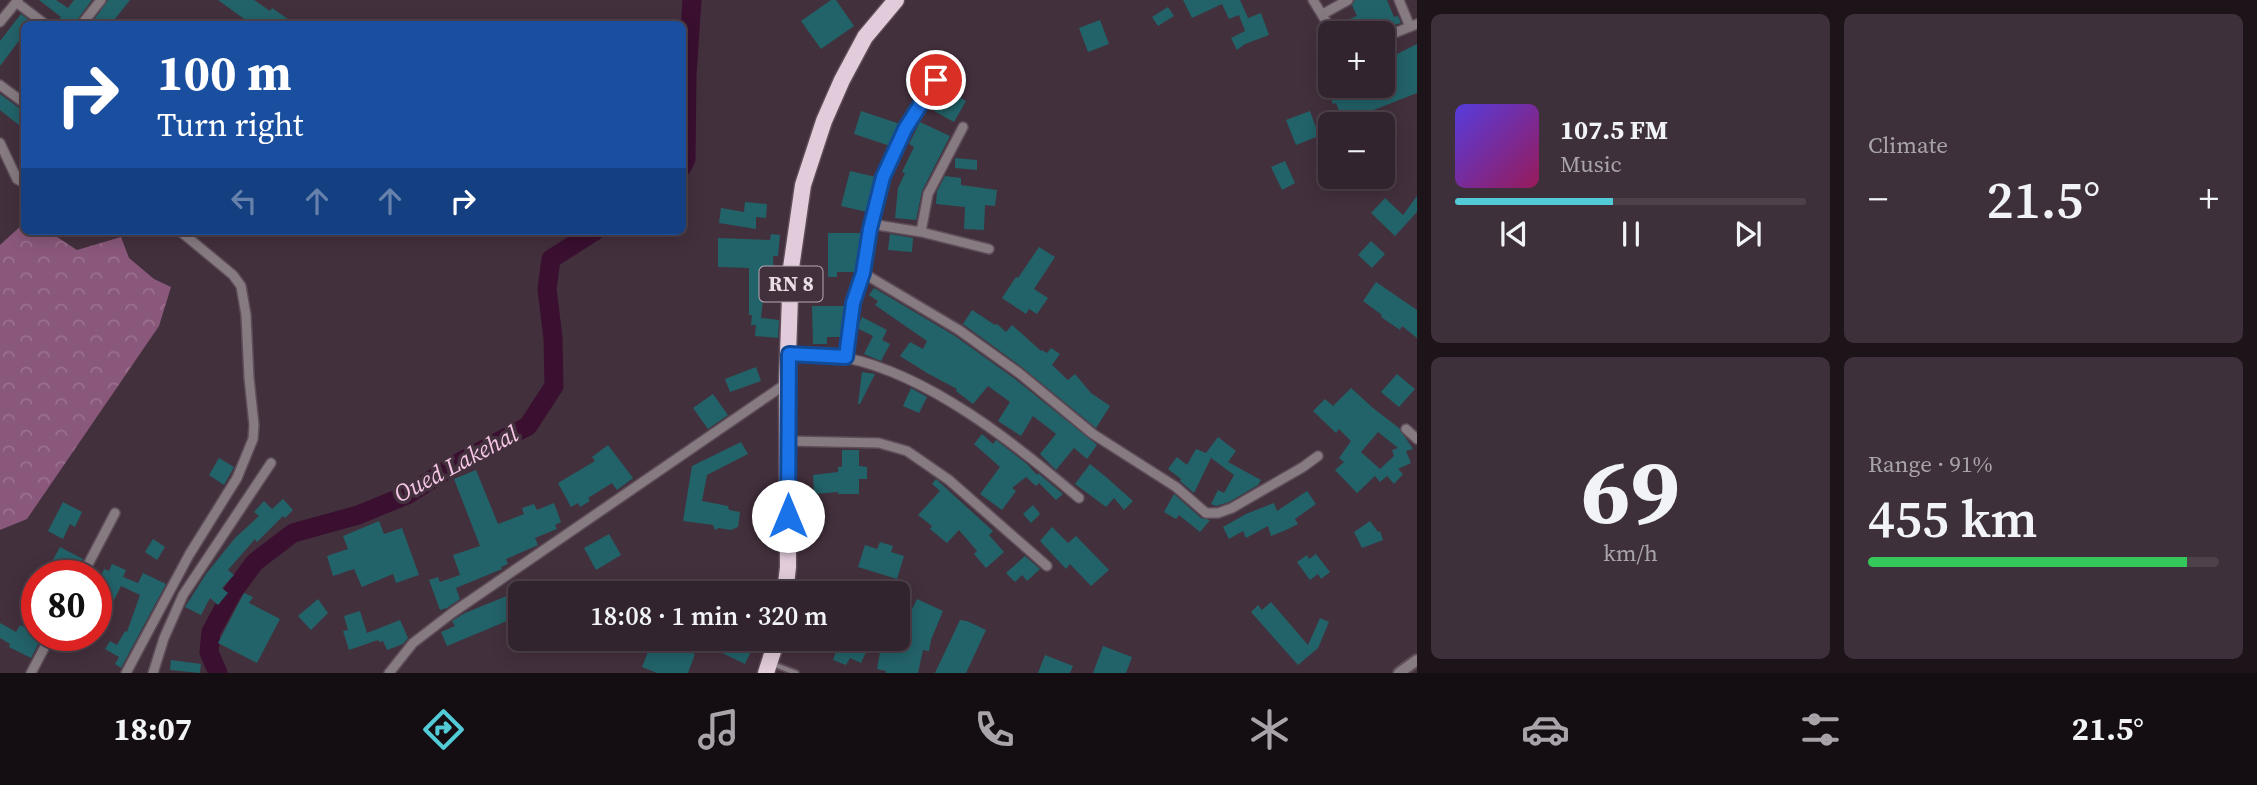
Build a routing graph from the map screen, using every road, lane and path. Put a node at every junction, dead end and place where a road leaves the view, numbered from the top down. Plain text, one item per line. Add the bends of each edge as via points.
1 (100, 0) edge
2 (896, 0) edge
3 (1313, 0) edge
4 (1348, 0) edge
5 (1399, 0) edge
6 (17, 1) edge
7 (1323, 15) junction
8 (42, 21) edge
9 (84, 21) edge
10 (1326, 21) edge
11 (0, 22) edge
12 (1413, 25) edge
13 (1395, 33) edge
14 (936, 80) dead end
15 (0, 85) edge
16 (21, 101) edge
17 (963, 127) dead end
18 (0, 143) edge
19 (21, 181) edge
20 (871, 224) junction
21 (921, 232) junction
22 (185, 235) edge
23 (989, 248) dead end
24 (863, 273) junction
25 (789, 354) junction
26 (846, 357) junction
27 (788, 383) junction
28 (1406, 429) dead end
29 (1417, 439) edge
30 (788, 441) junction
31 (1318, 456) dead end
32 (271, 463) dead end
33 (1079, 498) dead end
34 (115, 513) dead end
35 (90, 560) edge
36 (1047, 566) dead end
37 (787, 581) edge
38 (43, 651) edge
39 (773, 651) edge
40 (1417, 660) edge
41 (767, 668) edge
42 (31, 673) edge
43 (126, 673) edge
44 (153, 673) edge
45 (389, 673) edge
46 (796, 673) edge
47 (1399, 673) edge

1 - 9 street
2 - 25 highway, RN 8 via 865,37 842,80 803,185 791,268
3 - 7 street
4 - 7 street
5 - 12 street
6 - 8 street
6 - 11 street
7 - 10 street
12 - 13 street
14 - 20 street via 905,129 883,177
15 - 16 street
17 - 21 street via 928,194
18 - 19 street
20 - 21 street
20 - 24 street
21 - 23 street
22 - 43 street via 241,286 253,439 237,478 189,555
24 - 26 street via 853,303
24 - 31 street via 959,330 1093,434 1176,487 1206,513 1232,508
25 - 26 street
25 - 27 highway, RN 8
26 - 33 street via 895,372 959,407 1028,453
27 - 30 highway, RN 8
27 - 45 street via 452,613 413,643
28 - 29 street
30 - 36 street via 879,443 907,451 949,480
30 - 37 highway, RN 8
32 - 44 street via 183,595
34 - 35 street
38 - 42 street
39 - 41 highway
40 - 47 street
41 - 46 lane

